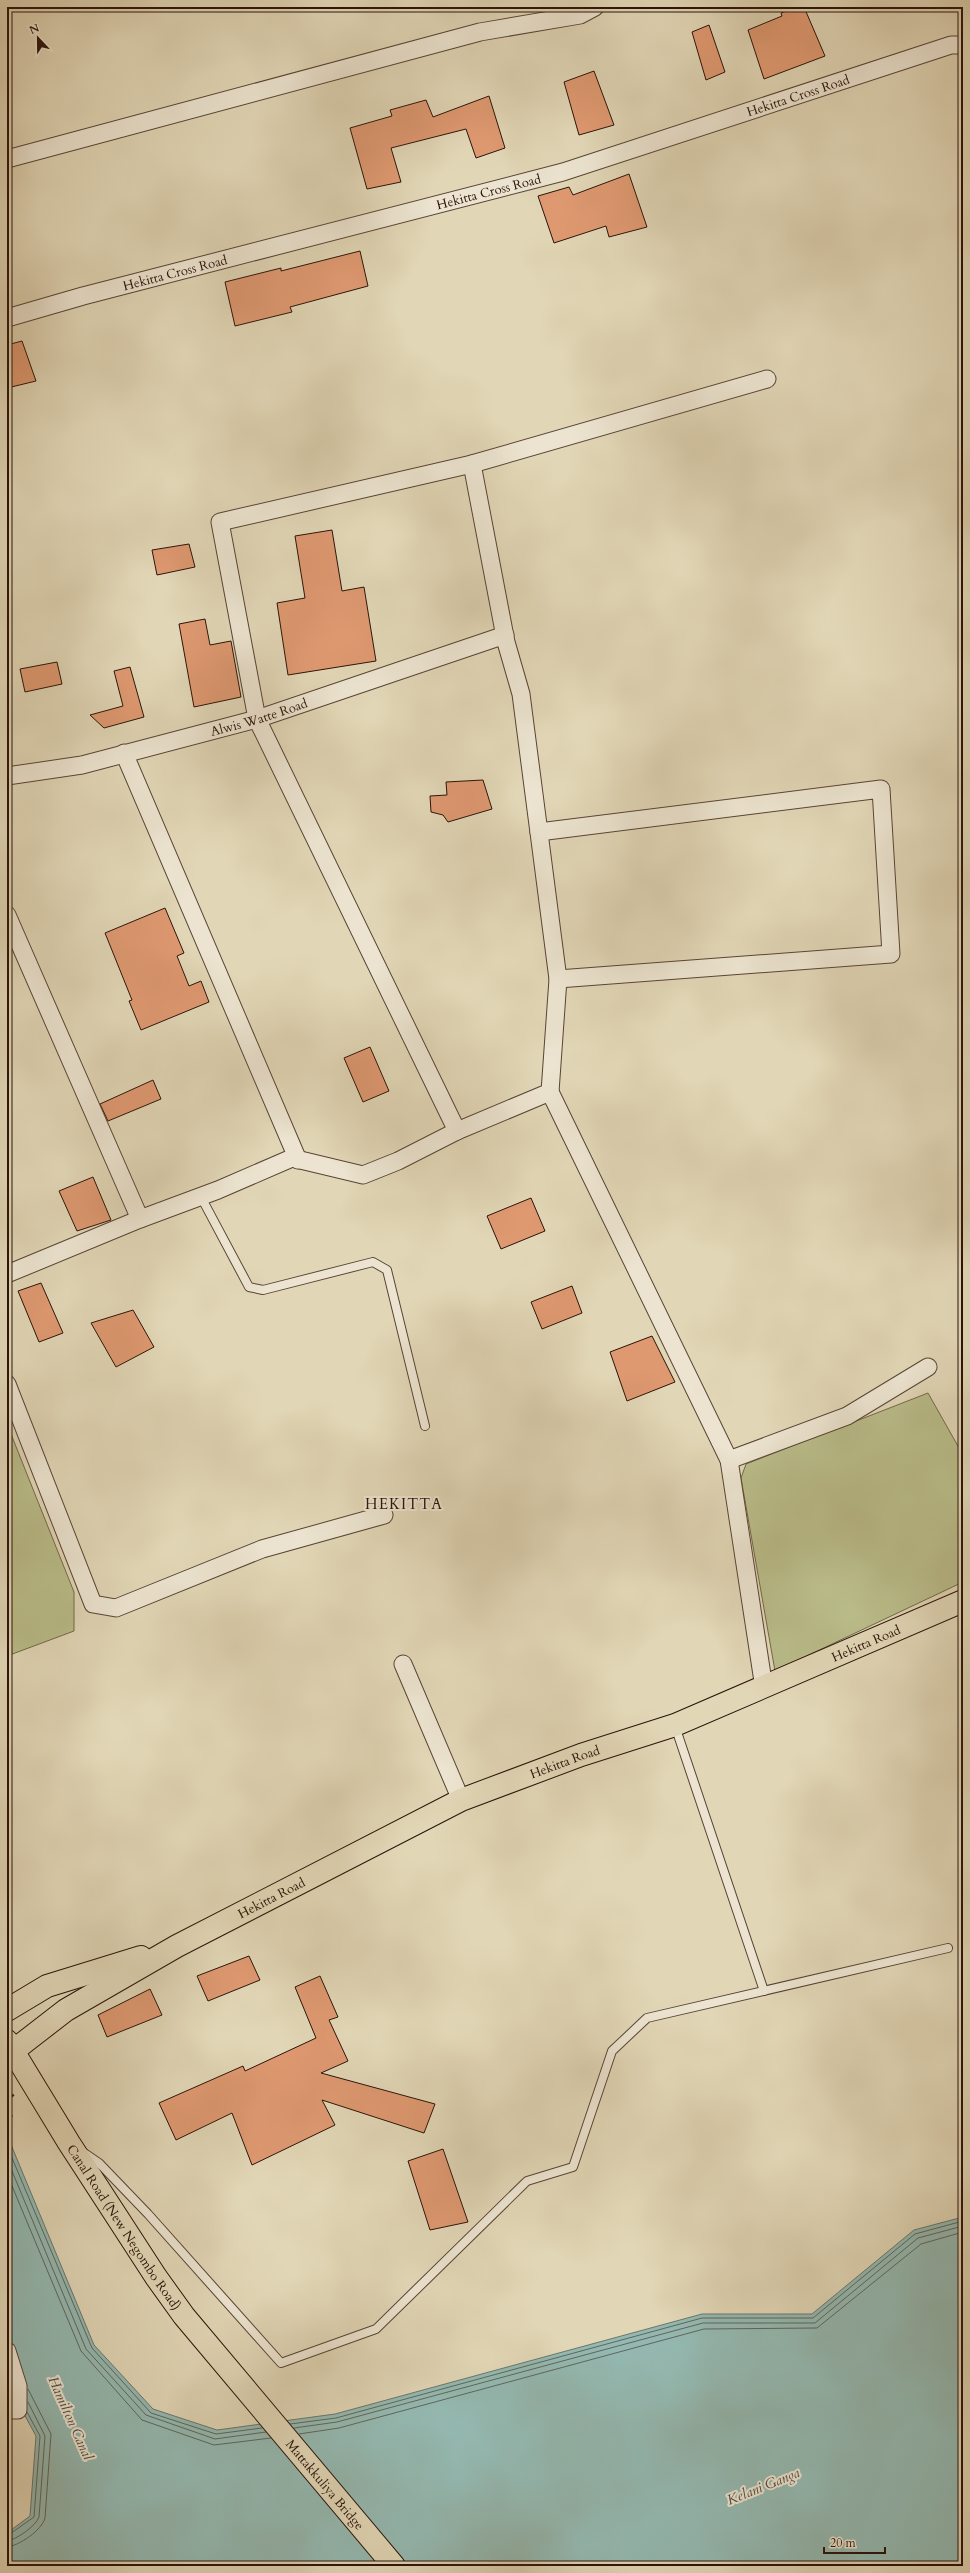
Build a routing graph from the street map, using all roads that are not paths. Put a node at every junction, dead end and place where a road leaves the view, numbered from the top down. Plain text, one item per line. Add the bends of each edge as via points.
1 (595, 7) edge
2 (963, 45) edge
3 (7, 159) edge
4 (7, 318) edge
5 (768, 379) dead end
6 (472, 464) junction
7 (505, 635) junction
8 (257, 719) junction
9 (124, 753) junction
10 (7, 776) edge
11 (539, 832) junction
12 (7, 915) edge
13 (558, 979) junction
14 (550, 1092) junction
15 (457, 1131) junction
16 (298, 1160) junction
17 (200, 1197) junction
18 (140, 1219) junction
19 (7, 1274) edge
20 (928, 1367) dead end
21 (7, 1384) edge
22 (425, 1426) dead end
23 (728, 1460) junction
24 (384, 1515) dead end
25 (963, 1601) edge
26 (403, 1664) dead end
27 (764, 1688) junction
28 (675, 1725) junction
29 (461, 1800) junction
30 (177, 1946) junction
31 (948, 1948) dead end
32 (764, 1991) junction
33 (7, 2010) edge
34 (10, 2046) edge
35 (69, 2143) junction
36 (7, 2351) edge
37 (256, 2403) joint
38 (12, 2410) edge
39 (394, 2566) edge

1 - 3 street via 580,15 480,32
2 - 4 street, Hekitta Cross Road via 951,45 563,172
5 - 6 street
6 - 7 street
6 - 8 street via 220,522
7 - 8 street, Alwis Watte Road
7 - 11 street via 521,694
8 - 9 street, Alwis Watte Road
8 - 15 street
9 - 10 street, Alwis Watte Road via 82,765
9 - 16 street
11 - 13 street
11 - 13 street via 881,789 891,954
12 - 18 street
13 - 14 street
14 - 15 street
14 - 23 street
15 - 16 street via 398,1161 363,1175
16 - 17 street via 292,1158
17 - 18 street
17 - 22 lane via 249,1287 263,1290 373,1262 387,1270
18 - 19 street
20 - 23 street via 847,1416
21 - 24 street via 93,1604 116,1608 262,1549
23 - 27 street
25 - 27 main road, Hekitta Road
26 - 29 street
27 - 28 main road, Hekitta Road
28 - 29 main road, Hekitta Road via 581,1755
28 - 32 lane
29 - 30 main road, Hekitta Road
30 - 33 main road, Hekitta Road via 47,1986
30 - 34 main road, Hekitta Road via 66,2010
31 - 32 lane
32 - 35 lane via 647,2018 612,2051 573,2168 527,2181 376,2328 281,2363 99,2163
34 - 35 main road, Canal Road (New Negombo Road)
35 - 37 main road, Canal Road (New Negombo Road) via 156,2278
36 - 38 street via 18,2386
37 - 39 main road, Mattakkuliya Bridge

